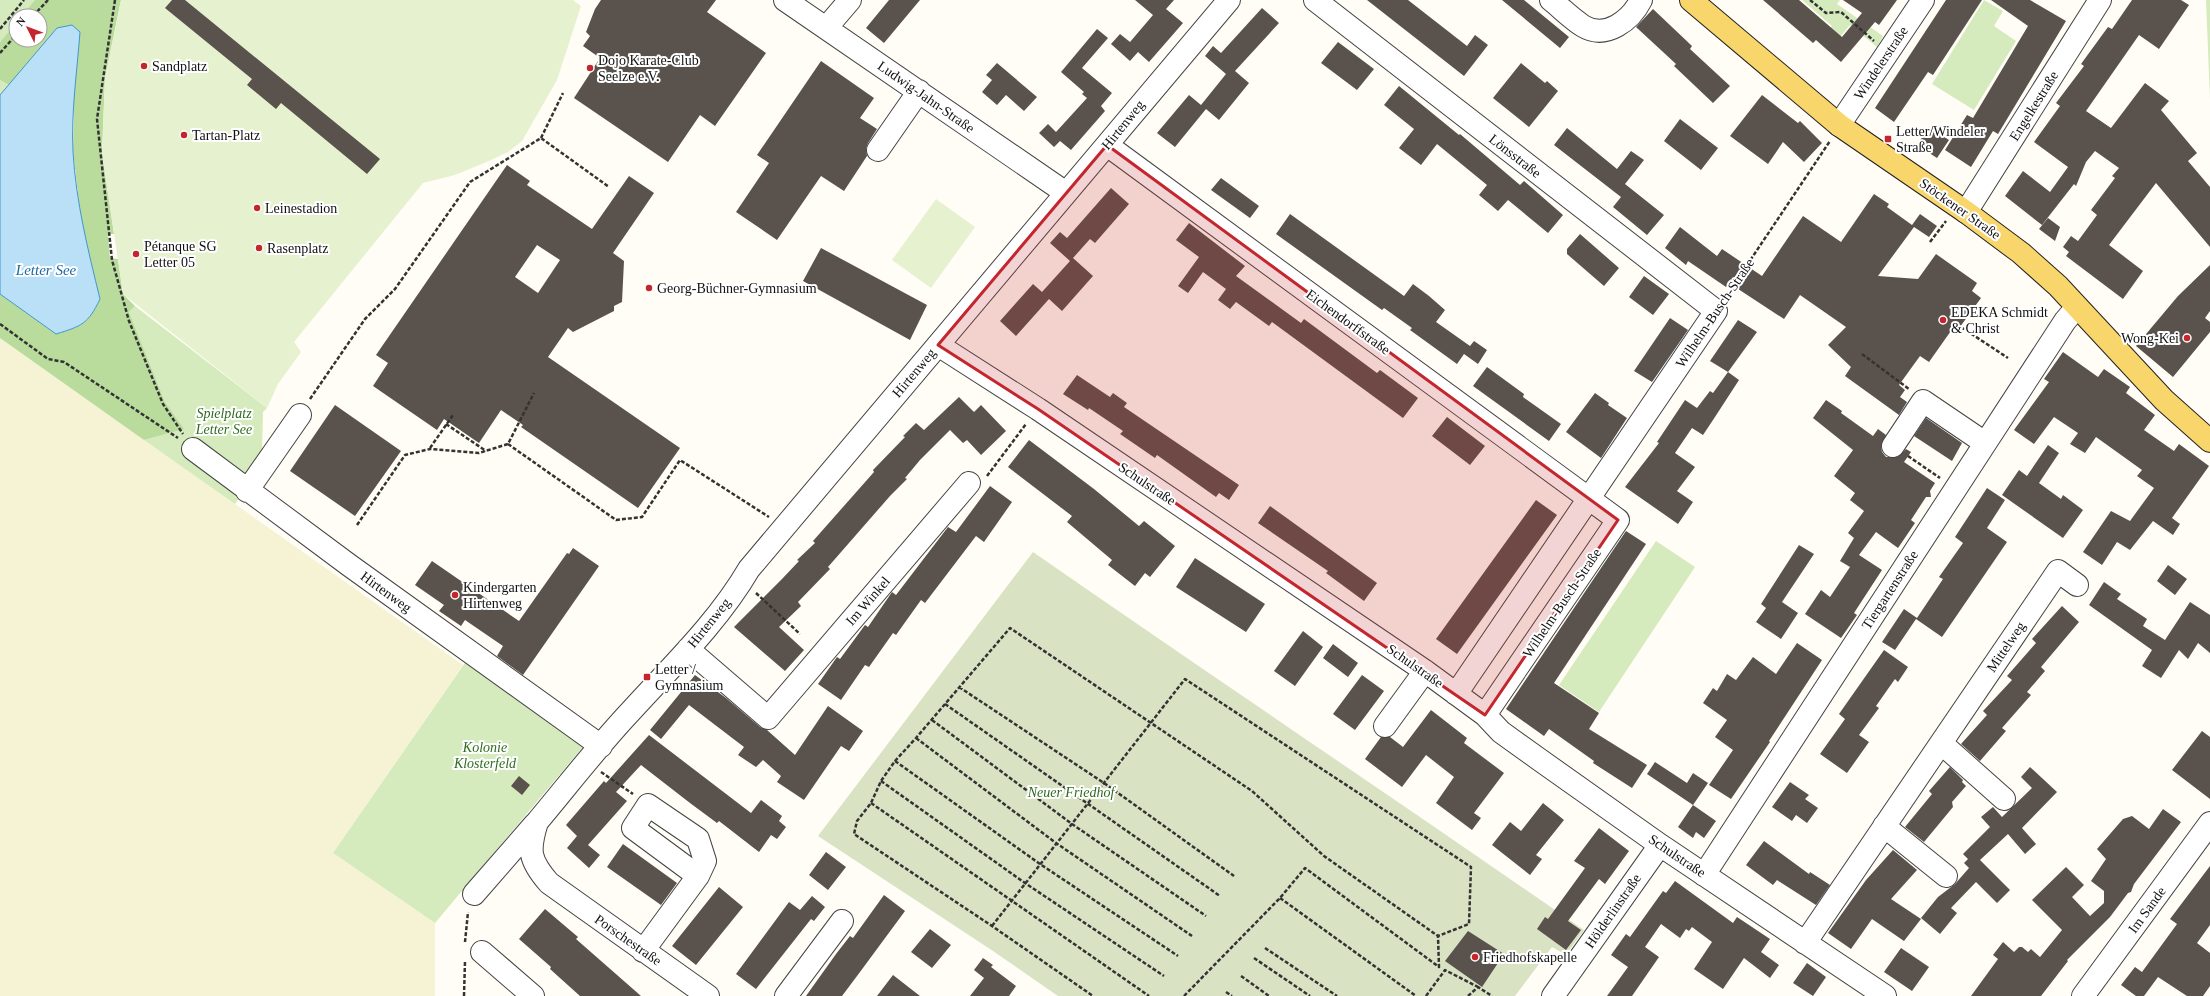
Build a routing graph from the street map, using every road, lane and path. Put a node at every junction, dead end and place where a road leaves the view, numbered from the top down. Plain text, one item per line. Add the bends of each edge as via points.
1 (24, 0) edge
2 (48, 0) edge
3 (115, 0) edge
4 (785, 0) edge
5 (850, 0) edge
6 (1229, 0) edge
7 (1315, 0) edge
8 (1551, 0) edge
9 (1641, 0) edge
10 (1691, 0) edge
11 (1810, 0) edge
12 (1923, 0) edge
13 (2100, 0) edge
14 (40, 8) edge
15 (826, 28) junction
16 (0, 29) edge
17 (8, 44) edge
18 (0, 53) edge
19 (1888, 53) junction
20 (919, 92) junction
21 (563, 93) dead end
22 (1839, 125) junction
23 (541, 138) junction
24 (1106, 145) junction
25 (878, 150) dead end
26 (609, 187) dead end
27 (1066, 194) junction
28 (1961, 209) junction
29 (1930, 242) dead end
30 (2078, 307) junction
31 (1716, 311) junction
32 (0, 324) edge
33 (1961, 327) dead end
34 (938, 345) junction
35 (1862, 354) dead end
36 (2008, 358) dead end
37 (534, 393) dead end
38 (1923, 401) junction
39 (1038, 409) junction
40 (300, 415) joint
41 (453, 415) dead end
42 (446, 424) junction
43 (2210, 441) edge
44 (1986, 443) junction
45 (508, 444) junction
46 (1893, 446) joint
47 (193, 449) junction
48 (430, 449) junction
49 (486, 451) junction
50 (969, 483) joint
51 (1955, 489) junction
52 (247, 490) junction
53 (1590, 500) junction
54 (357, 525) dead end
55 (785, 526) junction
56 (742, 580) junction
57 (2077, 585) dead end
58 (800, 634) dead end
59 (688, 649) junction
60 (1425, 671) junction
61 (959, 688) junction
62 (1456, 694) junction
63 (945, 704) junction
64 (1485, 714) junction
65 (932, 720) junction
66 (1151, 723) junction
67 (1385, 726) dead end
68 (916, 738) junction
69 (1941, 743) junction
70 (594, 754) junction
71 (895, 761) junction
72 (881, 781) junction
73 (1104, 783) junction
74 (2004, 799) dead end
75 (871, 803) junction
76 (1088, 803) junction
77 (648, 805) junction
78 (537, 822) junction
79 (1072, 824) junction
80 (2210, 824) edge
81 (1884, 826) junction
82 (1056, 843) junction
83 (1660, 845) junction
84 (1040, 864) junction
85 (1704, 875) junction
86 (698, 876) junction
87 (1234, 876) dead end
88 (1946, 876) dead end
89 (549, 883) joint
90 (1025, 883) junction
91 (474, 894) dead end
92 (1220, 896) dead end
93 (1280, 898) junction
94 (1012, 900) junction
95 (1206, 916) dead end
96 (842, 921) dead end
97 (992, 926) junction
98 (1192, 936) dead end
99 (1438, 936) junction
100 (1805, 943) junction
101 (1265, 948) dead end
102 (643, 951) junction
103 (482, 952) dead end
104 (1178, 956) dead end
105 (1254, 958) dead end
106 (1439, 967) junction
107 (1444, 970) junction
108 (1164, 976) dead end
109 (1241, 976) dead end
110 (1478, 987) junction
111 (1226, 992) dead end
112 (1490, 995) edge
113 (533, 996) edge
114 (708, 996) edge
115 (786, 996) edge
116 (1093, 996) edge
117 (1149, 996) edge
118 (1184, 996) edge
119 (1232, 996) edge
120 (1269, 996) edge
121 (1310, 996) edge
122 (1337, 996) edge
123 (1416, 996) edge
124 (1426, 996) edge
125 (1468, 996) edge
126 (1553, 996) edge
127 (1885, 996) edge
128 (2083, 996) edge

1 - 16 path
2 - 14 path
3 - 47 path via 97,119 112,260 129,321 163,404
4 - 15 street, Ludwig-Jahn-Straße
5 - 15 street
6 - 24 street, Hirtenweg
7 - 31 street, Lönsstraße
8 - 9 street via 1584,26 1598,30 1623,24
10 - 22 main road, Stöckener Straße
11 - 19 path via 1826,13 1841,12
12 - 19 street, Windelerstraße
13 - 28 street, Engelkestraße
15 - 20 street, Ludwig-Jahn-Straße
17 - 18 path
19 - 22 street, Windelerstraße
20 - 25 street
20 - 27 street, Ludwig-Jahn-Straße
21 - 23 path
22 - 28 main road, Stöckener Straße
22 - 31 path, Wilhelm-Busch-Straße
23 - 26 path
23 - 40 path via 470,182 395,289 365,319
24 - 27 street, Hirtenweg
24 - 53 street, Eichendorffstraße
27 - 34 street, Hirtenweg
28 - 29 path
28 - 30 main road, Stöckener Straße via 2022,253
30 - 43 main road, Stöckener Straße via 2164,400
30 - 44 street, Tiergartenstraße via 2065,321
31 - 53 street, Wilhelm-Busch-Straße
32 - 47 path via 48,359 64,362
33 - 36 path
34 - 39 street, Schulstraße
34 - 55 street, Hirtenweg
35 - 38 path
37 - 45 path
38 - 44 street
38 - 46 street
39 - 50 path via 983,480
39 - 60 street, Schulstraße
40 - 52 street
41 - 42 path
42 - 48 path
42 - 49 path
44 - 51 street, Tiergartenstraße
45 - 49 path
45 - 55 path via 616,520 642,517 680,460
46 - 51 path
47 - 52 street, Hirtenweg
48 - 49 path via 479,453
48 - 54 path via 405,455
50 - 59 street, Im Winkel via 768,718
51 - 85 street, Tiergartenstraße
52 - 70 street, Hirtenweg
53 - 62 street, Wilhelm-Busch-Straße
53 - 64 street, Wilhelm-Busch-Straße via 1618,520
55 - 56 street, Hirtenweg
56 - 58 path
56 - 59 street, Hirtenweg
57 - 69 street, Mittelweg via 2058,571
59 - 70 street, Hirtenweg
60 - 62 street, Schulstraße
60 - 67 street
61 - 63 path
61 - 66 path via 1010,628
61 - 73 path
62 - 64 street, Schulstraße
63 - 65 path
63 - 76 path
64 - 83 street, Schulstraße via 1501,732
65 - 68 path
65 - 79 path
66 - 73 path
66 - 99 path via 1252,791 1324,856
66 - 99 path via 1186,679 1471,867 1469,924
68 - 71 path
68 - 82 path
69 - 74 street
69 - 81 street, Mittelweg
70 - 77 path
70 - 78 street, Hirtenweg
71 - 72 path
71 - 84 path
72 - 75 path
72 - 90 path
73 - 76 path
73 - 87 path
75 - 94 path
75 - 97 path via 857,821 854,834
76 - 79 path
76 - 92 path
77 - 86 street via 698,839 705,861
77 - 86 street via 632,828
78 - 89 street, Hirtenweg via 530,843 532,858 537,870
78 - 91 street, Hirtenweg
79 - 82 path
79 - 95 path
80 - 128 street, Im Sande
81 - 88 street
81 - 100 street, Mittelweg
82 - 84 path
82 - 98 path
83 - 85 street, Schulstraße
83 - 126 street, Hölderlinstraße
84 - 90 path
84 - 104 path
85 - 100 street, Schulstraße
86 - 102 street
89 - 102 street, Porschestraße
90 - 94 path
90 - 108 path
93 - 106 path via 1305,868
93 - 118 path
93 - 123 path
94 - 97 path
94 - 117 path
96 - 115 street
97 - 116 path
99 - 106 path
100 - 127 street, Schulstraße
101 - 122 path
102 - 114 street, Porschestraße
103 - 113 street
105 - 121 path
106 - 107 path
107 - 110 path
107 - 124 path
109 - 120 path
110 - 112 path
110 - 125 path
111 - 119 path

